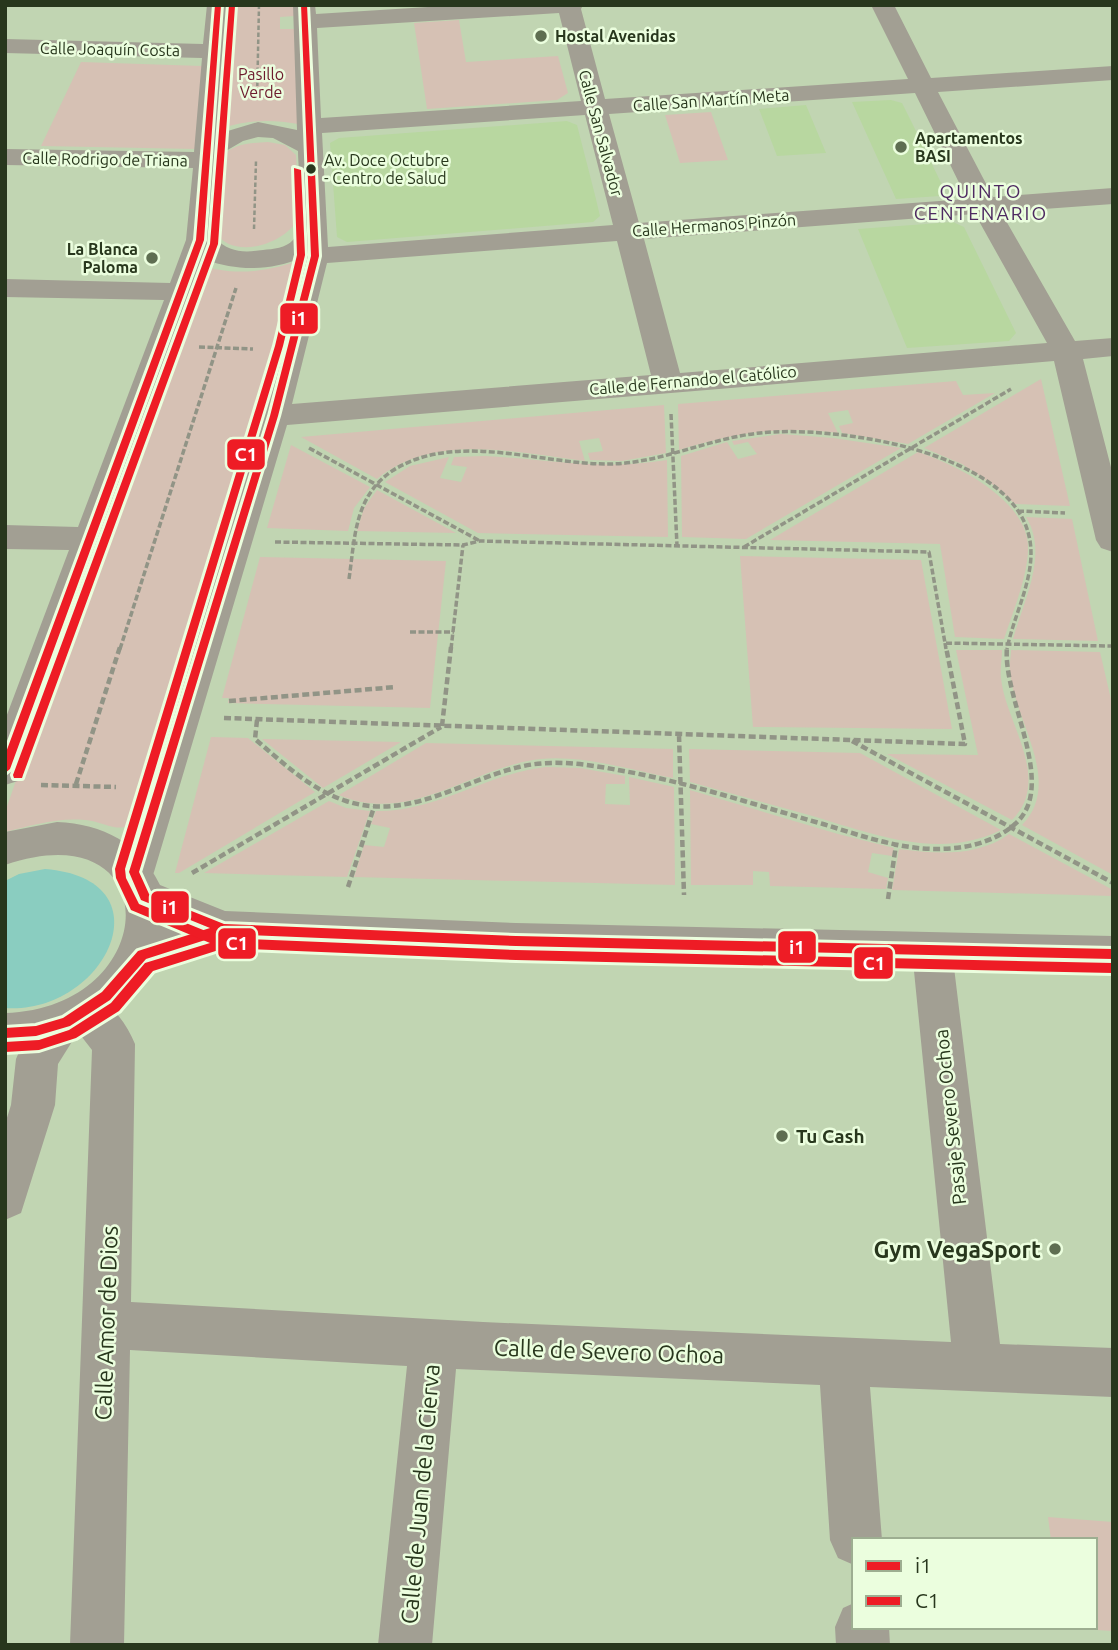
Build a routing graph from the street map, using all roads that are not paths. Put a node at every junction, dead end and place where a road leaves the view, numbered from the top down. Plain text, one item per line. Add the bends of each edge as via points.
1 (218, 5) edge
2 (570, 5) edge
3 (882, 5) edge
4 (305, 13) edge
5 (5, 47) edge
6 (215, 51) junction
7 (1113, 73) edge
8 (925, 86) junction
9 (595, 108) junction
10 (310, 136) junction
11 (206, 156) junction
12 (5, 157) edge
13 (1113, 196) edge
14 (984, 206) junction
15 (627, 231) junction
16 (200, 240) junction
17 (315, 243) junction
18 (5, 288) edge
19 (181, 292) junction
20 (1113, 347) edge
21 (1066, 351) junction
22 (670, 395) junction
23 (274, 416) junction
24 (5, 537) edge
25 (90, 540) junction
26 (1113, 540) edge
27 (5, 770) edge
28 (5, 849) edge
29 (140, 885) junction
30 (224, 929) junction
31 (932, 951) junction
32 (1113, 954) edge
33 (137, 957) junction
34 (74, 1018) junction
35 (5, 1033) edge
36 (5, 1197) edge
37 (106, 1325) junction
38 (434, 1343) junction
39 (843, 1360) junction
40 (978, 1366) junction
41 (1113, 1373) edge
42 (856, 1538) edge
43 (97, 1645) edge
44 (405, 1645) edge

1 - 6 street
2 - 4 street
2 - 9 street, Calle San Salvador
3 - 8 street
4 - 10 street
5 - 6 street, Calle Joaquín Costa
6 - 11 street
7 - 8 street, Calle San Martín Meta
8 - 9 street, Calle San Martín Meta
8 - 14 street
9 - 10 street, Calle San Martín Meta
9 - 15 street, Calle San Salvador
10 - 11 street via 257,130 228,138
10 - 17 street
11 - 12 street, Calle Rodrigo de Triana
11 - 16 street
13 - 14 street, Calle Hermanos Pinzón
14 - 15 street, Calle Hermanos Pinzón
14 - 21 street
15 - 17 street, Calle Hermanos Pinzón
15 - 22 street, Calle San Salvador
16 - 17 street via 217,254 244,261 282,256
16 - 19 street
17 - 23 street
18 - 19 street
19 - 25 street
20 - 21 street, Calle de Fernando el Católico
21 - 22 street, Calle de Fernando el Católico
21 - 26 street
22 - 23 street, Calle de Fernando el Católico
23 - 29 street via 181,717
24 - 25 street
25 - 27 street
28 - 29 street via 60,838 89,842 115,854
29 - 30 street
29 - 33 street via 147,927
30 - 31 street
30 - 33 street
31 - 32 street
31 - 40 street, Pasaje Severo Ochoa
33 - 34 street via 117,986
34 - 35 street via 20,1034
34 - 36 street via 37,1059 33,1105
34 - 37 street, Calle Amor de Dios via 114,1044
37 - 38 street, Calle de Severo Ochoa
37 - 43 street, Calle Amor de Dios
38 - 39 street, Calle de Severo Ochoa
38 - 44 street, Calle de Juan de la Cierva
39 - 40 street, Calle de Severo Ochoa
39 - 42 street
40 - 41 street, Calle de Severo Ochoa

